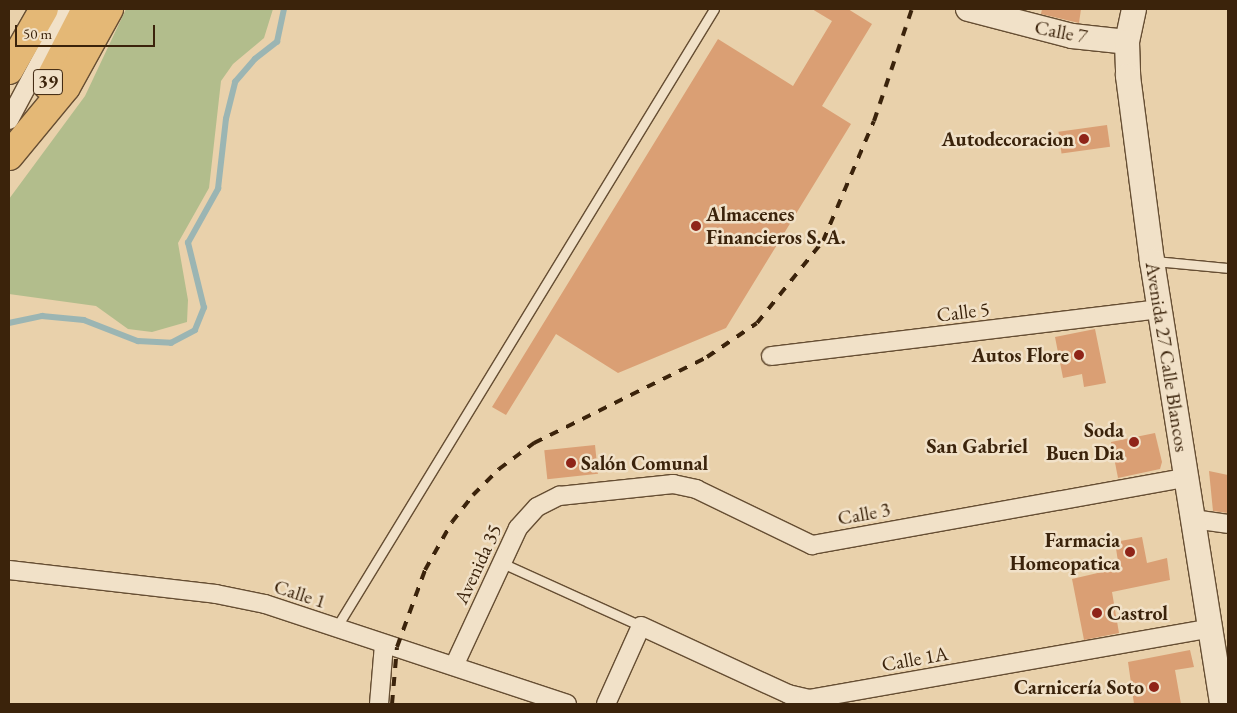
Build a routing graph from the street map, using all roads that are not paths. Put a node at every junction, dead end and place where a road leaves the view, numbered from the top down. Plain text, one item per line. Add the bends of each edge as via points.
1 (28, 9) edge
2 (44, 9) edge
3 (57, 9) edge
4 (68, 9) edge
5 (86, 9) edge
6 (109, 9) edge
7 (714, 9) edge
8 (968, 9) edge
9 (1134, 9) edge
10 (1127, 42) junction
11 (9, 49) edge
12 (9, 70) edge
13 (9, 96) edge
14 (9, 120) edge
15 (9, 155) edge
16 (1152, 261) junction
17 (1228, 268) edge
18 (1159, 309) junction
19 (771, 356) dead end
20 (1186, 478) junction
21 (559, 496) joint
22 (1193, 519) junction
23 (1228, 524) edge
24 (502, 563) junction
25 (9, 570) edge
26 (642, 626) junction
27 (336, 628) junction
28 (1210, 628) junction
29 (384, 644) junction
30 (454, 666) junction
31 (379, 704) edge
32 (567, 704) edge
33 (606, 704) edge
34 (1222, 704) edge

1 - 11 highway
2 - 12 highway, 39
3 - 13 street
4 - 14 street
5 - 15 highway, 39
6 - 15 highway via 66,87
7 - 27 lane
8 - 10 main road, Calle 7 via 1072,36
9 - 10 main road, Avenida 27 Calle Blancos
10 - 16 main road, Avenida 27 Calle Blancos via 1128,76
16 - 17 lane
16 - 18 main road, Avenida 27 Calle Blancos
18 - 19 street, Calle 5
18 - 20 main road, Avenida 27 Calle Blancos
20 - 21 street, Calle 3 via 812,545 696,489 673,484
20 - 22 main road, Avenida 27 Calle Blancos
21 - 24 street, Avenida 35 via 537,507 518,528
22 - 23 street
22 - 28 main road, Avenida 27 Calle Blancos
24 - 26 lane
24 - 30 street, Avenida 35
25 - 27 street, Calle 1 via 216,594 265,604
26 - 28 street, Calle 1A via 788,694 809,699
26 - 33 street
27 - 29 street, Calle 1
28 - 34 main road, Avenida 27 Calle Blancos
29 - 30 street, Calle 1
29 - 31 street
30 - 32 street, Calle 1

